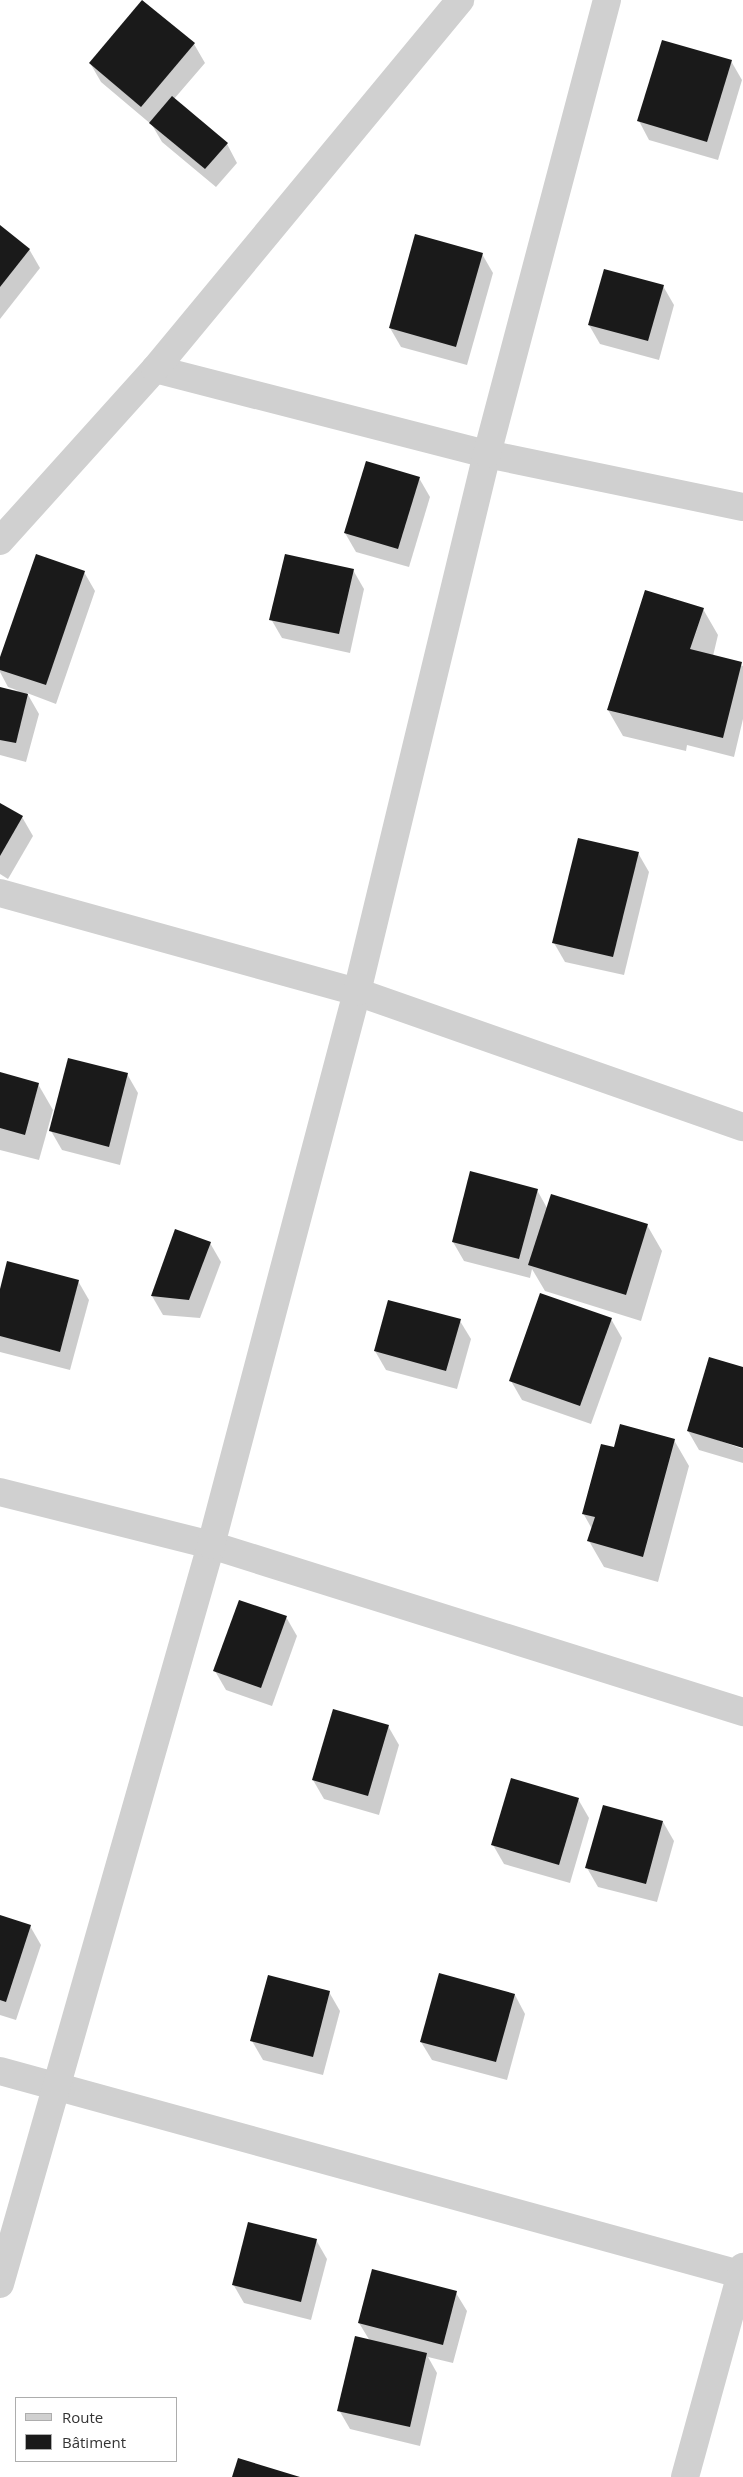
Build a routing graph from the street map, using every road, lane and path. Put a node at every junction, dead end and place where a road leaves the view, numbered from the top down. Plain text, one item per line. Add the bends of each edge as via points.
1 (460, 0) edge
2 (607, 0) edge
3 (154, 369) junction
4 (487, 454) junction
5 (743, 507) edge
6 (0, 541) edge
7 (0, 894) edge
8 (358, 992) junction
9 (743, 1127) edge
10 (0, 1492) edge
11 (211, 1546) junction
12 (743, 1712) edge
13 (0, 2071) edge
14 (58, 2086) junction
15 (742, 2272) edge
16 (0, 2284) edge
17 (685, 2477) edge

1 - 3 street
2 - 4 street
3 - 4 street
3 - 6 street
4 - 5 street
4 - 8 street
7 - 8 street
8 - 9 street
8 - 11 street
10 - 11 street
11 - 12 street
11 - 14 street
13 - 14 street
14 - 15 street
14 - 16 street
15 - 17 street

